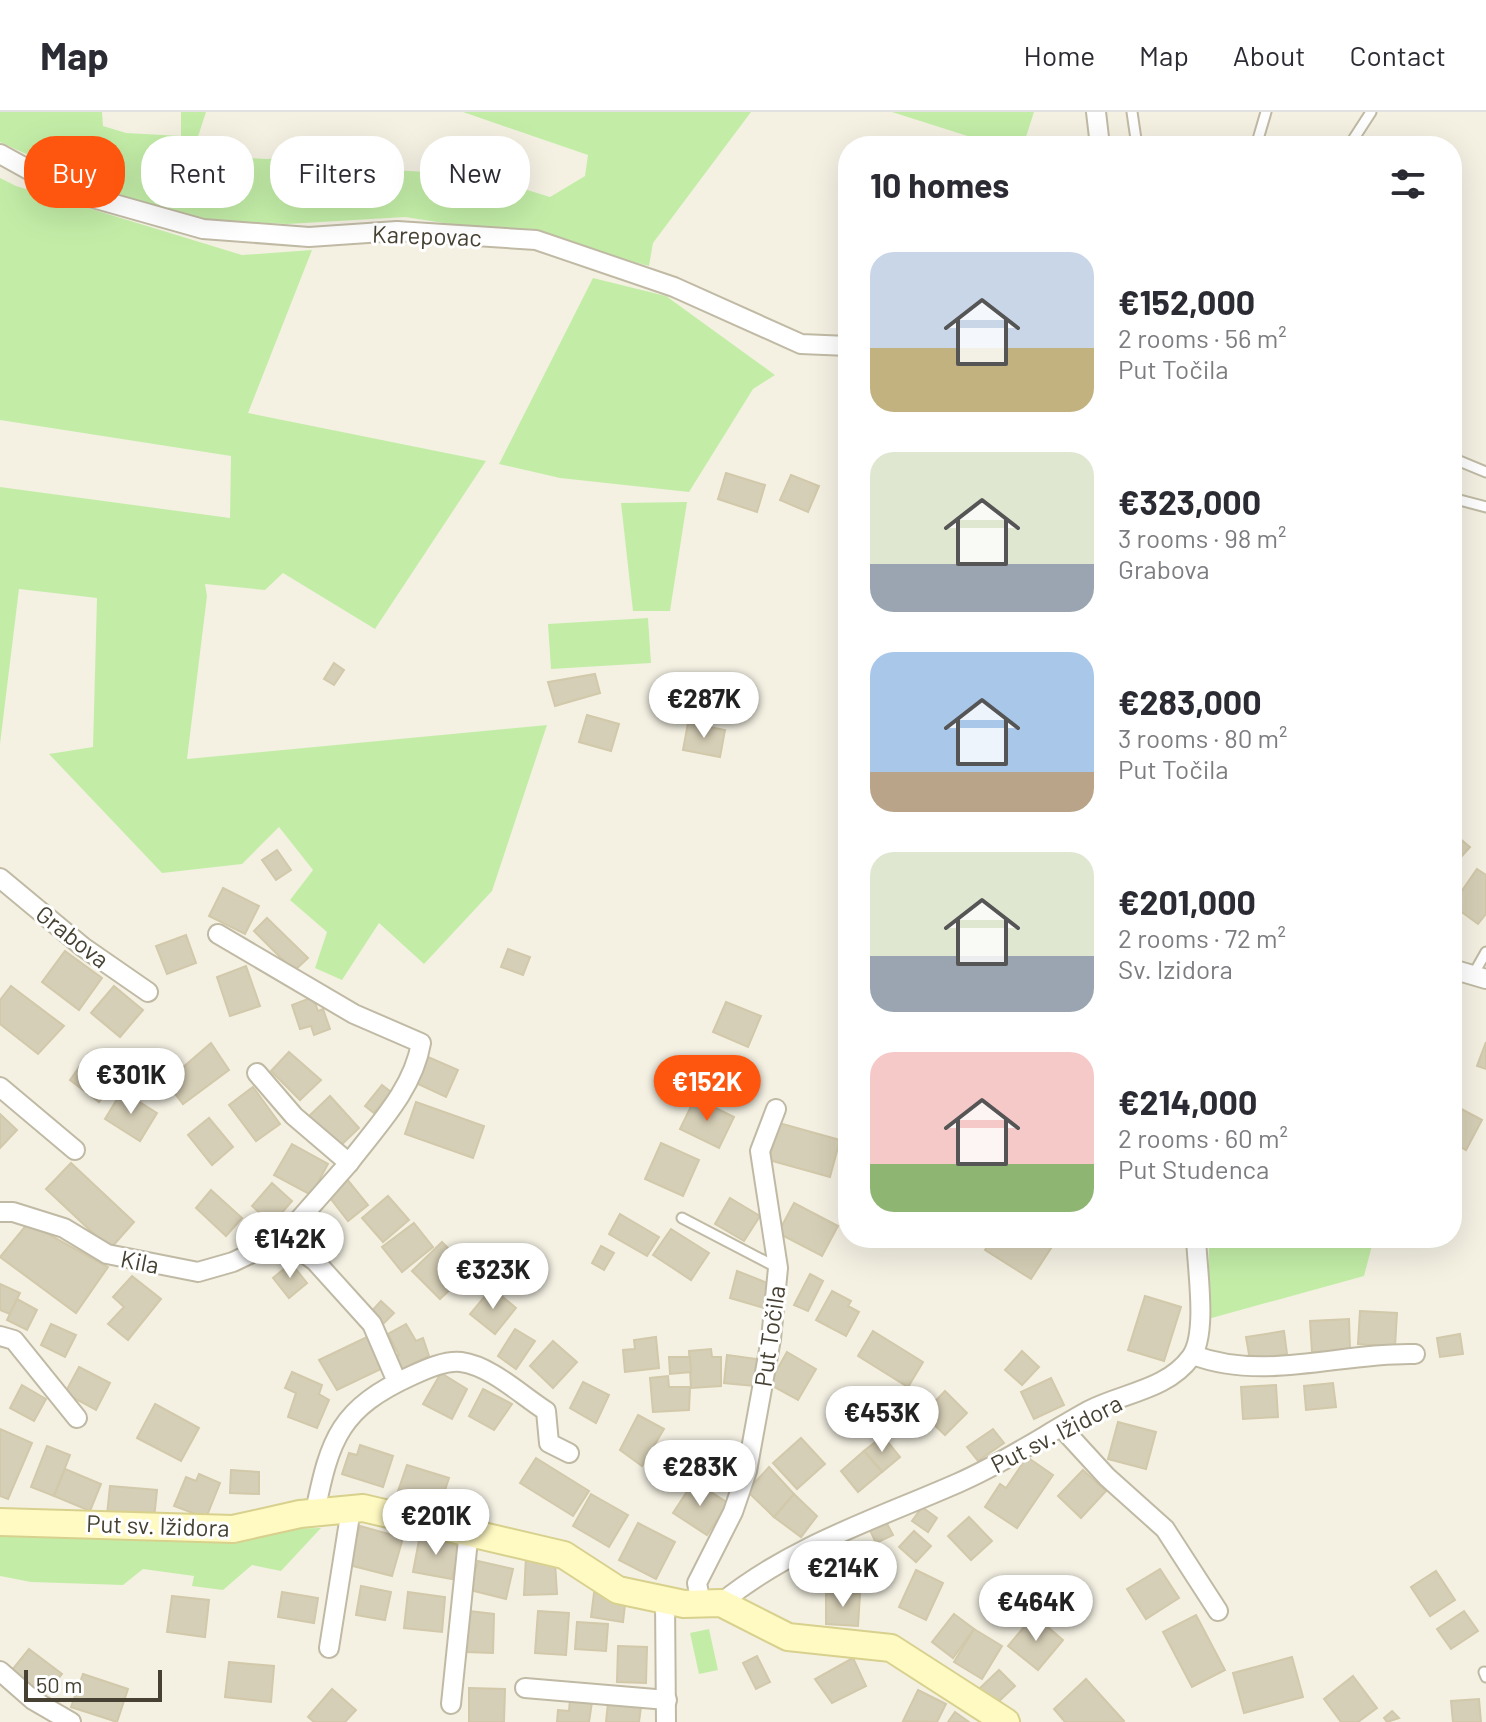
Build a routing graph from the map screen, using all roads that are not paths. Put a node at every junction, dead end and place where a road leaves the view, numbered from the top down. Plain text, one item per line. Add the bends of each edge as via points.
1 (1096, 112) edge
2 (1132, 112) edge
3 (1266, 112) edge
4 (1371, 112) edge
5 (1099, 136) edge
6 (1136, 136) edge
7 (1259, 136) edge
8 (1355, 136) edge
9 (0, 154) edge
10 (838, 346) edge
11 (1462, 462) edge
12 (1486, 472) edge
13 (1462, 501) edge
14 (1486, 507) edge
15 (0, 878) edge
16 (218, 934) dead end
17 (1486, 952) edge
18 (1479, 977) edge
19 (148, 992) dead end
20 (257, 1073) dead end
21 (0, 1087) edge
22 (776, 1109) dead end
23 (75, 1150) dead end
24 (349, 1163) junction
25 (0, 1212) edge
26 (682, 1218) dead end
27 (283, 1238) junction
28 (1196, 1248) edge
29 (778, 1268) junction
30 (0, 1336) edge
31 (1415, 1354) dead end
32 (1193, 1355) junction
33 (397, 1382) junction
34 (77, 1418) dead end
35 (1062, 1428) junction
36 (569, 1453) dead end
37 (351, 1509) junction
38 (315, 1512) junction
39 (0, 1522) edge
40 (469, 1530) junction
41 (665, 1600) junction
42 (711, 1604) junction
43 (1218, 1611) dead end
44 (329, 1648) dead end
45 (0, 1671) edge
46 (525, 1688) dead end
47 (667, 1700) junction
48 (451, 1704) dead end
49 (71, 1722) edge
50 (666, 1722) edge
51 (1006, 1722) edge

1 - 5 street
2 - 6 lane
3 - 7 lane
4 - 8 lane
9 - 10 street, Karepovac via 93,198 203,229 309,237 397,231 536,240 674,287 801,344
11 - 12 lane
13 - 14 lane
15 - 19 street, Grabova via 83,947
16 - 24 street, Kila via 354,1014 421,1043 418,1062 400,1097
17 - 18 lane
20 - 24 street via 294,1116
21 - 23 street
22 - 29 street, Put Točila via 760,1151
24 - 27 street, Kila
25 - 27 street, Kila via 64,1228 107,1254 198,1272
26 - 29 lane
27 - 33 street via 315,1261 372,1324
28 - 32 street via 1200,1329
29 - 42 street, Put Točila via 747,1471 697,1583
30 - 34 street via 14,1340
31 - 32 street via 1379,1353 1249,1368
32 - 35 street, Put sv. Ižidora via 1175,1374 1092,1409
33 - 36 street via 459,1361 486,1371 546,1411 549,1443
33 - 38 street via 344,1421 325,1460
35 - 42 street, Put sv. Ižidora via 959,1483 865,1519
35 - 43 street via 1165,1529
37 - 38 street, Put sv. Ižidora
37 - 40 street, Put sv. Ižidora
37 - 44 street
38 - 39 street, Put sv. Ižidora via 233,1529
40 - 41 street, Put sv. Ižidora via 564,1555 618,1590
40 - 48 street
41 - 42 street, Put sv. Ižidora
41 - 47 street
42 - 51 street via 788,1637 891,1648
45 - 49 street via 33,1700
46 - 47 street
47 - 50 street

